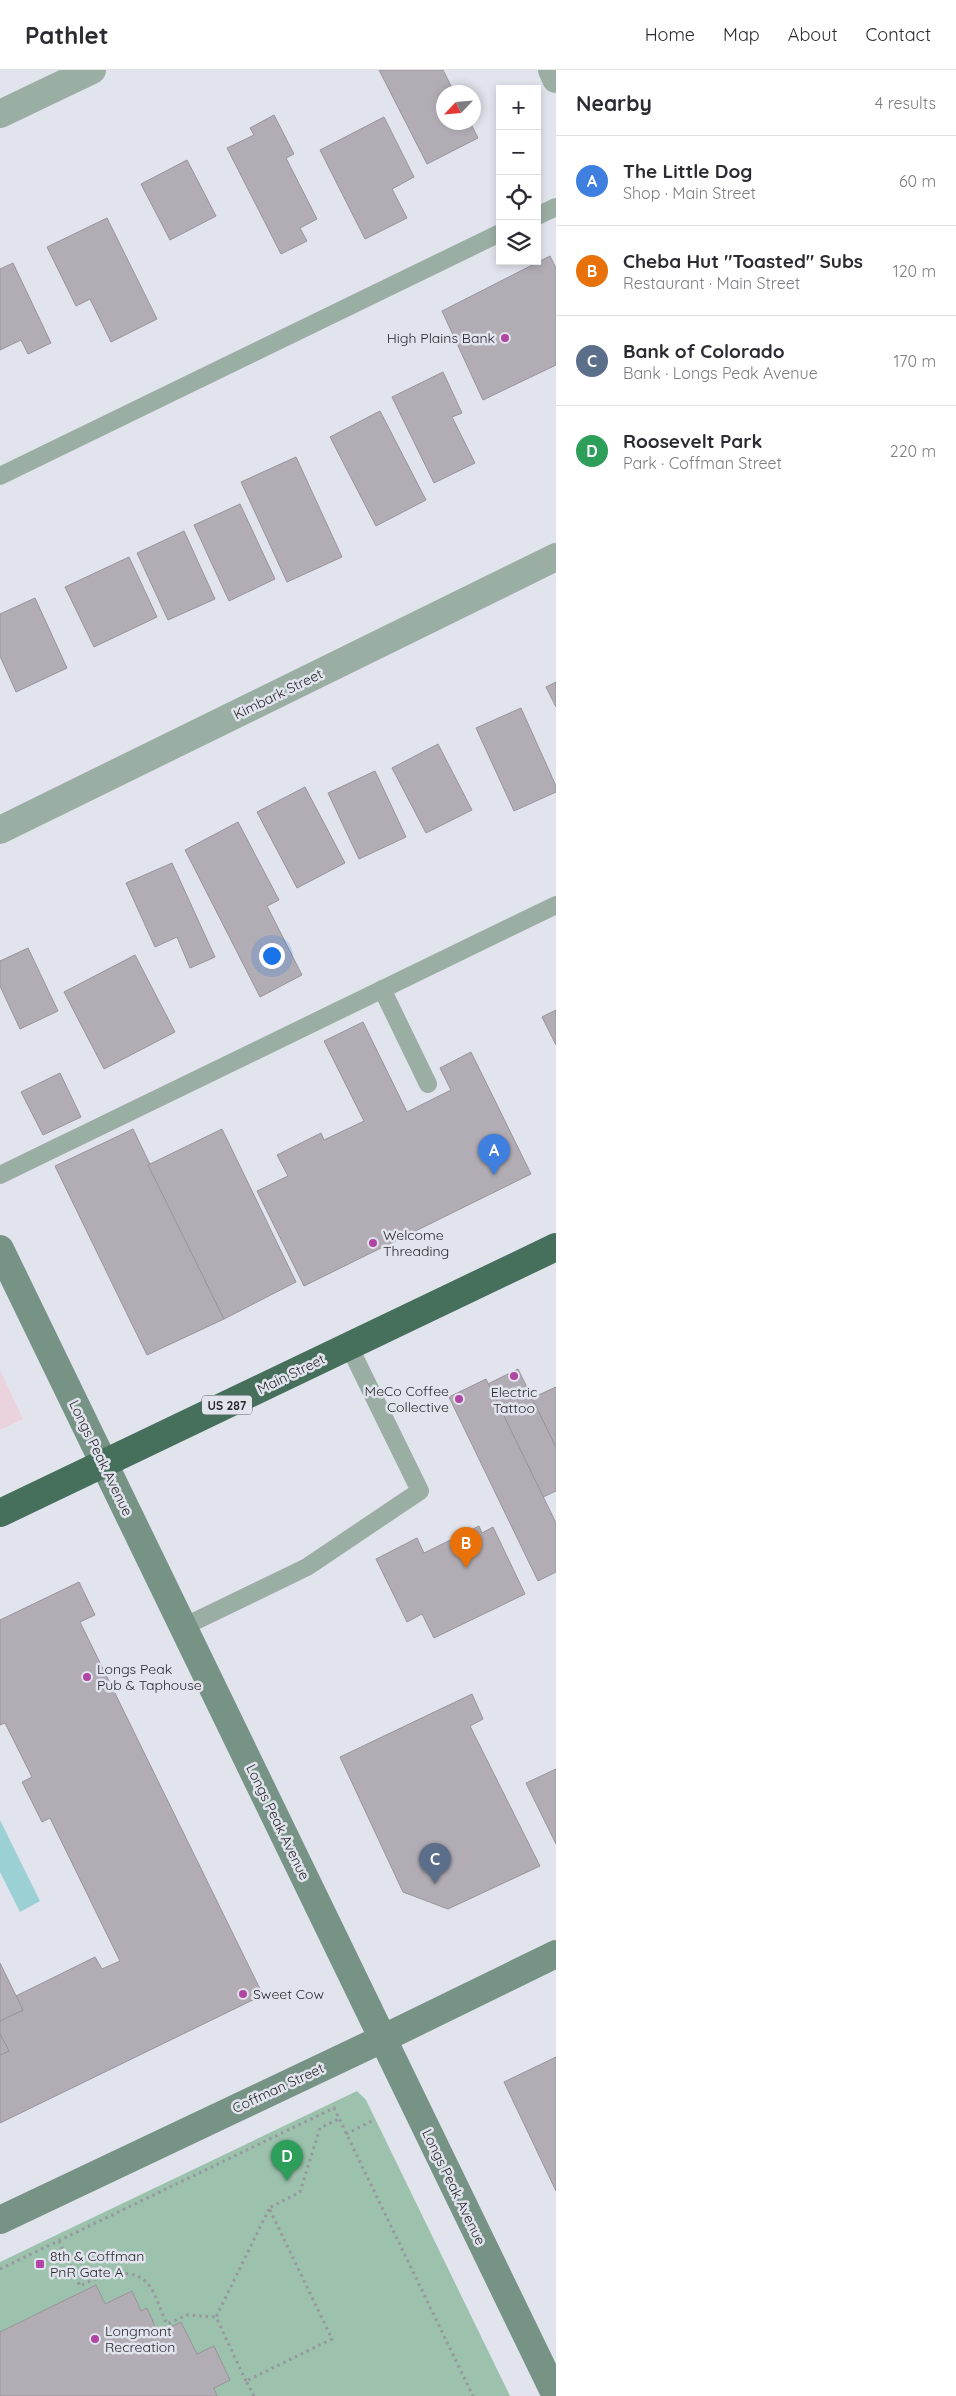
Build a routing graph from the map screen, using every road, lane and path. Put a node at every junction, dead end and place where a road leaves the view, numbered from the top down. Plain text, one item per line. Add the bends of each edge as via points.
1 (92, 70) edge
2 (552, 70) edge
3 (556, 79) edge
4 (0, 114) edge
5 (556, 207) edge
6 (541, 214) edge
7 (496, 235) edge
8 (0, 476) edge
9 (556, 557) edge
10 (0, 830) edge
11 (556, 905) edge
12 (382, 990) junction
13 (428, 1084) dead end
14 (0, 1175) edge
15 (556, 1248) edge
16 (0, 1249) edge
17 (349, 1346) junction
18 (104, 1464) junction
19 (0, 1514) edge
20 (184, 1627) junction
21 (556, 1954) edge
22 (382, 2039) junction
23 (339, 2119) junction
24 (372, 2121) dead end
25 (346, 2134) junction
26 (269, 2208) junction
27 (0, 2220) edge
28 (59, 2240) junction
29 (0, 2269) edge
30 (216, 2317) junction
31 (246, 2381) junction
32 (254, 2396) edge
33 (473, 2396) edge
34 (556, 2396) edge

1 - 4 street
2 - 3 street
5 - 6 lane
7 - 8 lane
9 - 10 street, Kimbark Street
11 - 12 lane
12 - 13 lane
12 - 14 lane
15 - 17 highway, Main Street / US 287
16 - 18 street, Longs Peak Avenue
17 - 18 highway, Main Street / US 287
17 - 20 lane via 420,1491 308,1567
18 - 19 highway, Main Street / US 287
18 - 20 street, Longs Peak Avenue
20 - 22 street, Longs Peak Avenue
21 - 22 street, Coffman Street
22 - 27 street, Coffman Street
22 - 34 street, Longs Peak Avenue
23 - 25 path
23 - 26 path via 320,2128 300,2192
23 - 28 path via 334,2108
24 - 25 path
25 - 33 path
26 - 30 path
26 - 31 path via 332,2338
28 - 29 path
28 - 30 path via 80,2286 105,2276 131,2275 148,2283 167,2324 187,2315
30 - 31 path
31 - 32 path

